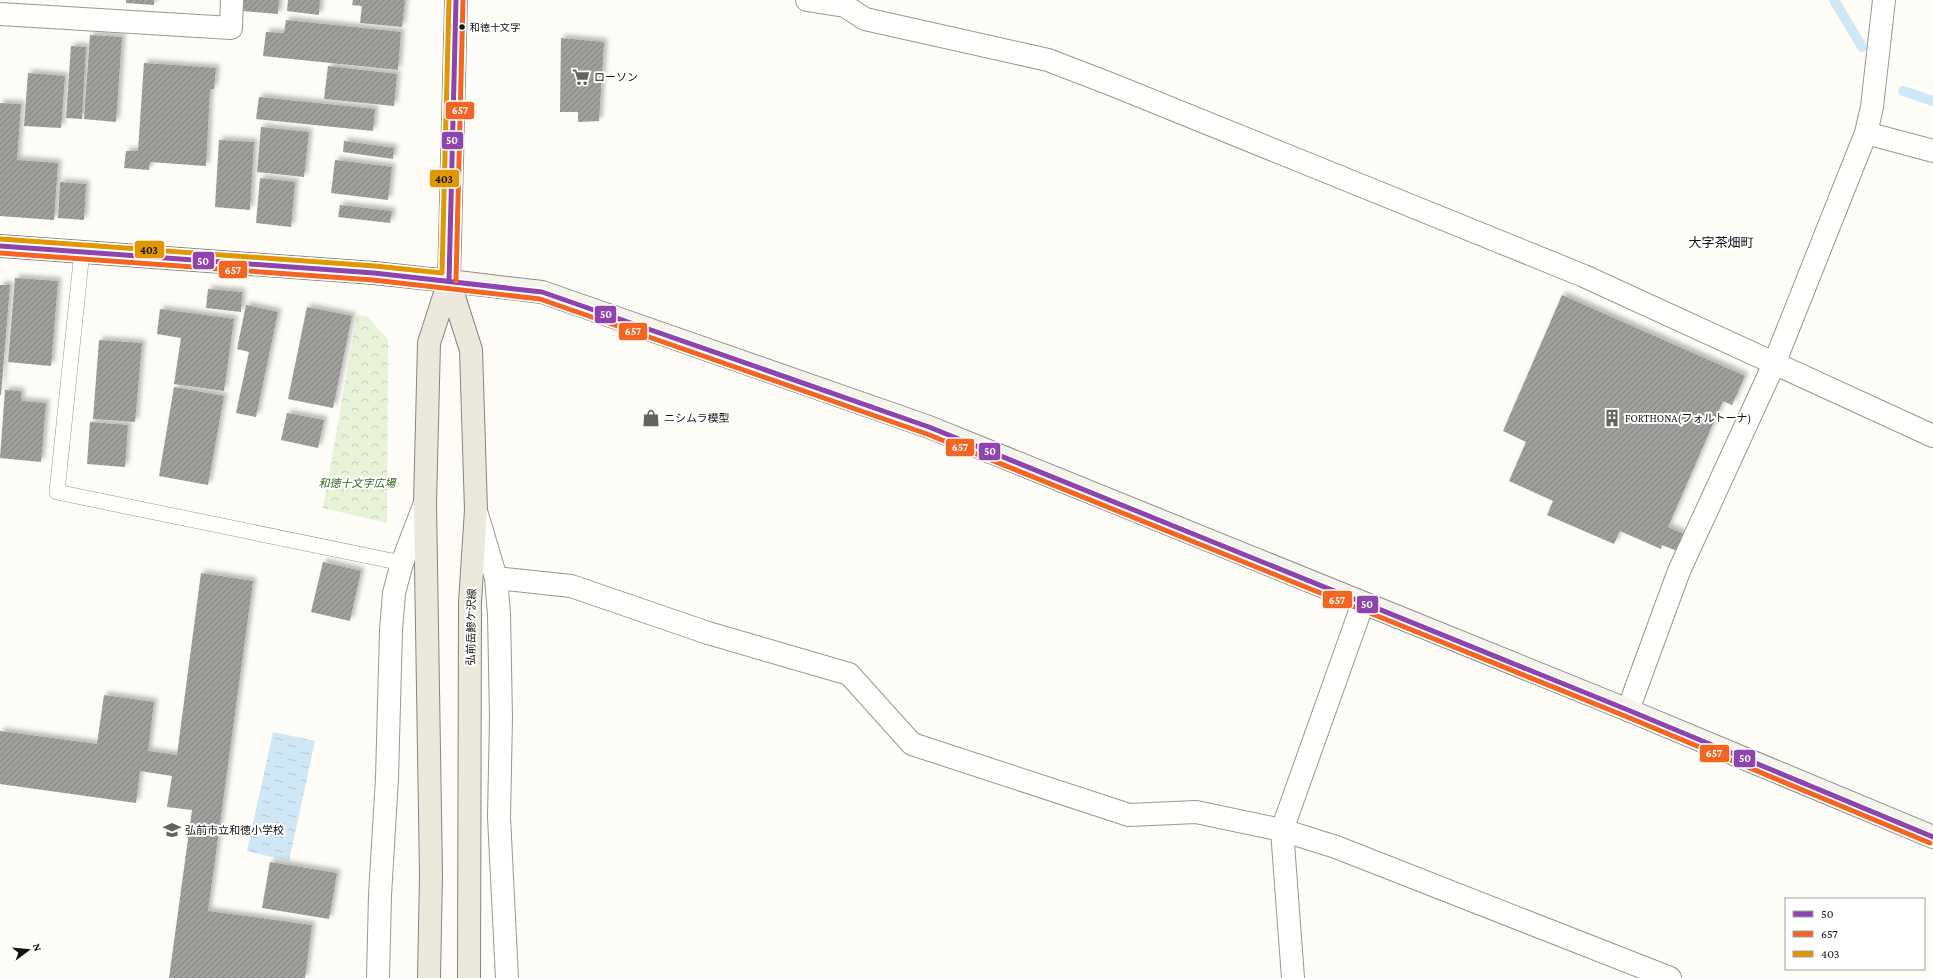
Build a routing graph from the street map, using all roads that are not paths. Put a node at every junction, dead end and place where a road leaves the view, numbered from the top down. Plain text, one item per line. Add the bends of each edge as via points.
1 (232, 0) edge
2 (456, 0) edge
3 (807, 0) edge
4 (1884, 0) edge
5 (846, 3) edge
6 (0, 14) edge
7 (1866, 133) junction
8 (1933, 150) edge
9 (0, 246) edge
10 (82, 251) junction
11 (449, 281) junction
12 (1774, 364) junction
13 (1933, 436) edge
14 (426, 503) junction
15 (476, 510) junction
16 (402, 563) junction
17 (496, 578) junction
18 (1363, 603) junction
19 (1628, 710) junction
20 (1282, 830) junction
21 (1933, 837) edge
22 (378, 978) edge
23 (429, 978) edge
24 (470, 978) edge
25 (507, 978) edge
26 (1293, 978) edge
27 (1670, 978) edge

1 - 6 street via 231,28
2 - 11 street
3 - 5 street
4 - 7 street via 1872,106
5 - 12 street via 865,19 1048,60 1584,276
7 - 8 street
7 - 12 street
9 - 10 main road
10 - 11 main road
10 - 16 lane via 57,492
11 - 14 main road via 429,343
11 - 15 main road, 弘前岳鰺ケ沢線 via 471,350
11 - 18 main road via 542,292 929,426
12 - 13 street
12 - 19 street via 1679,571
14 - 16 street
14 - 23 main road via 431,875
15 - 17 street
15 - 24 main road, 弘前岳鰺ケ沢線 via 470,602
16 - 22 street via 394,593 391,630
17 - 20 street via 571,586 708,633 849,674 912,744 1129,815 1196,812
17 - 25 street via 501,711 499,817
18 - 19 main road
18 - 20 street
19 - 21 main road
20 - 26 street
20 - 27 street via 1336,847

